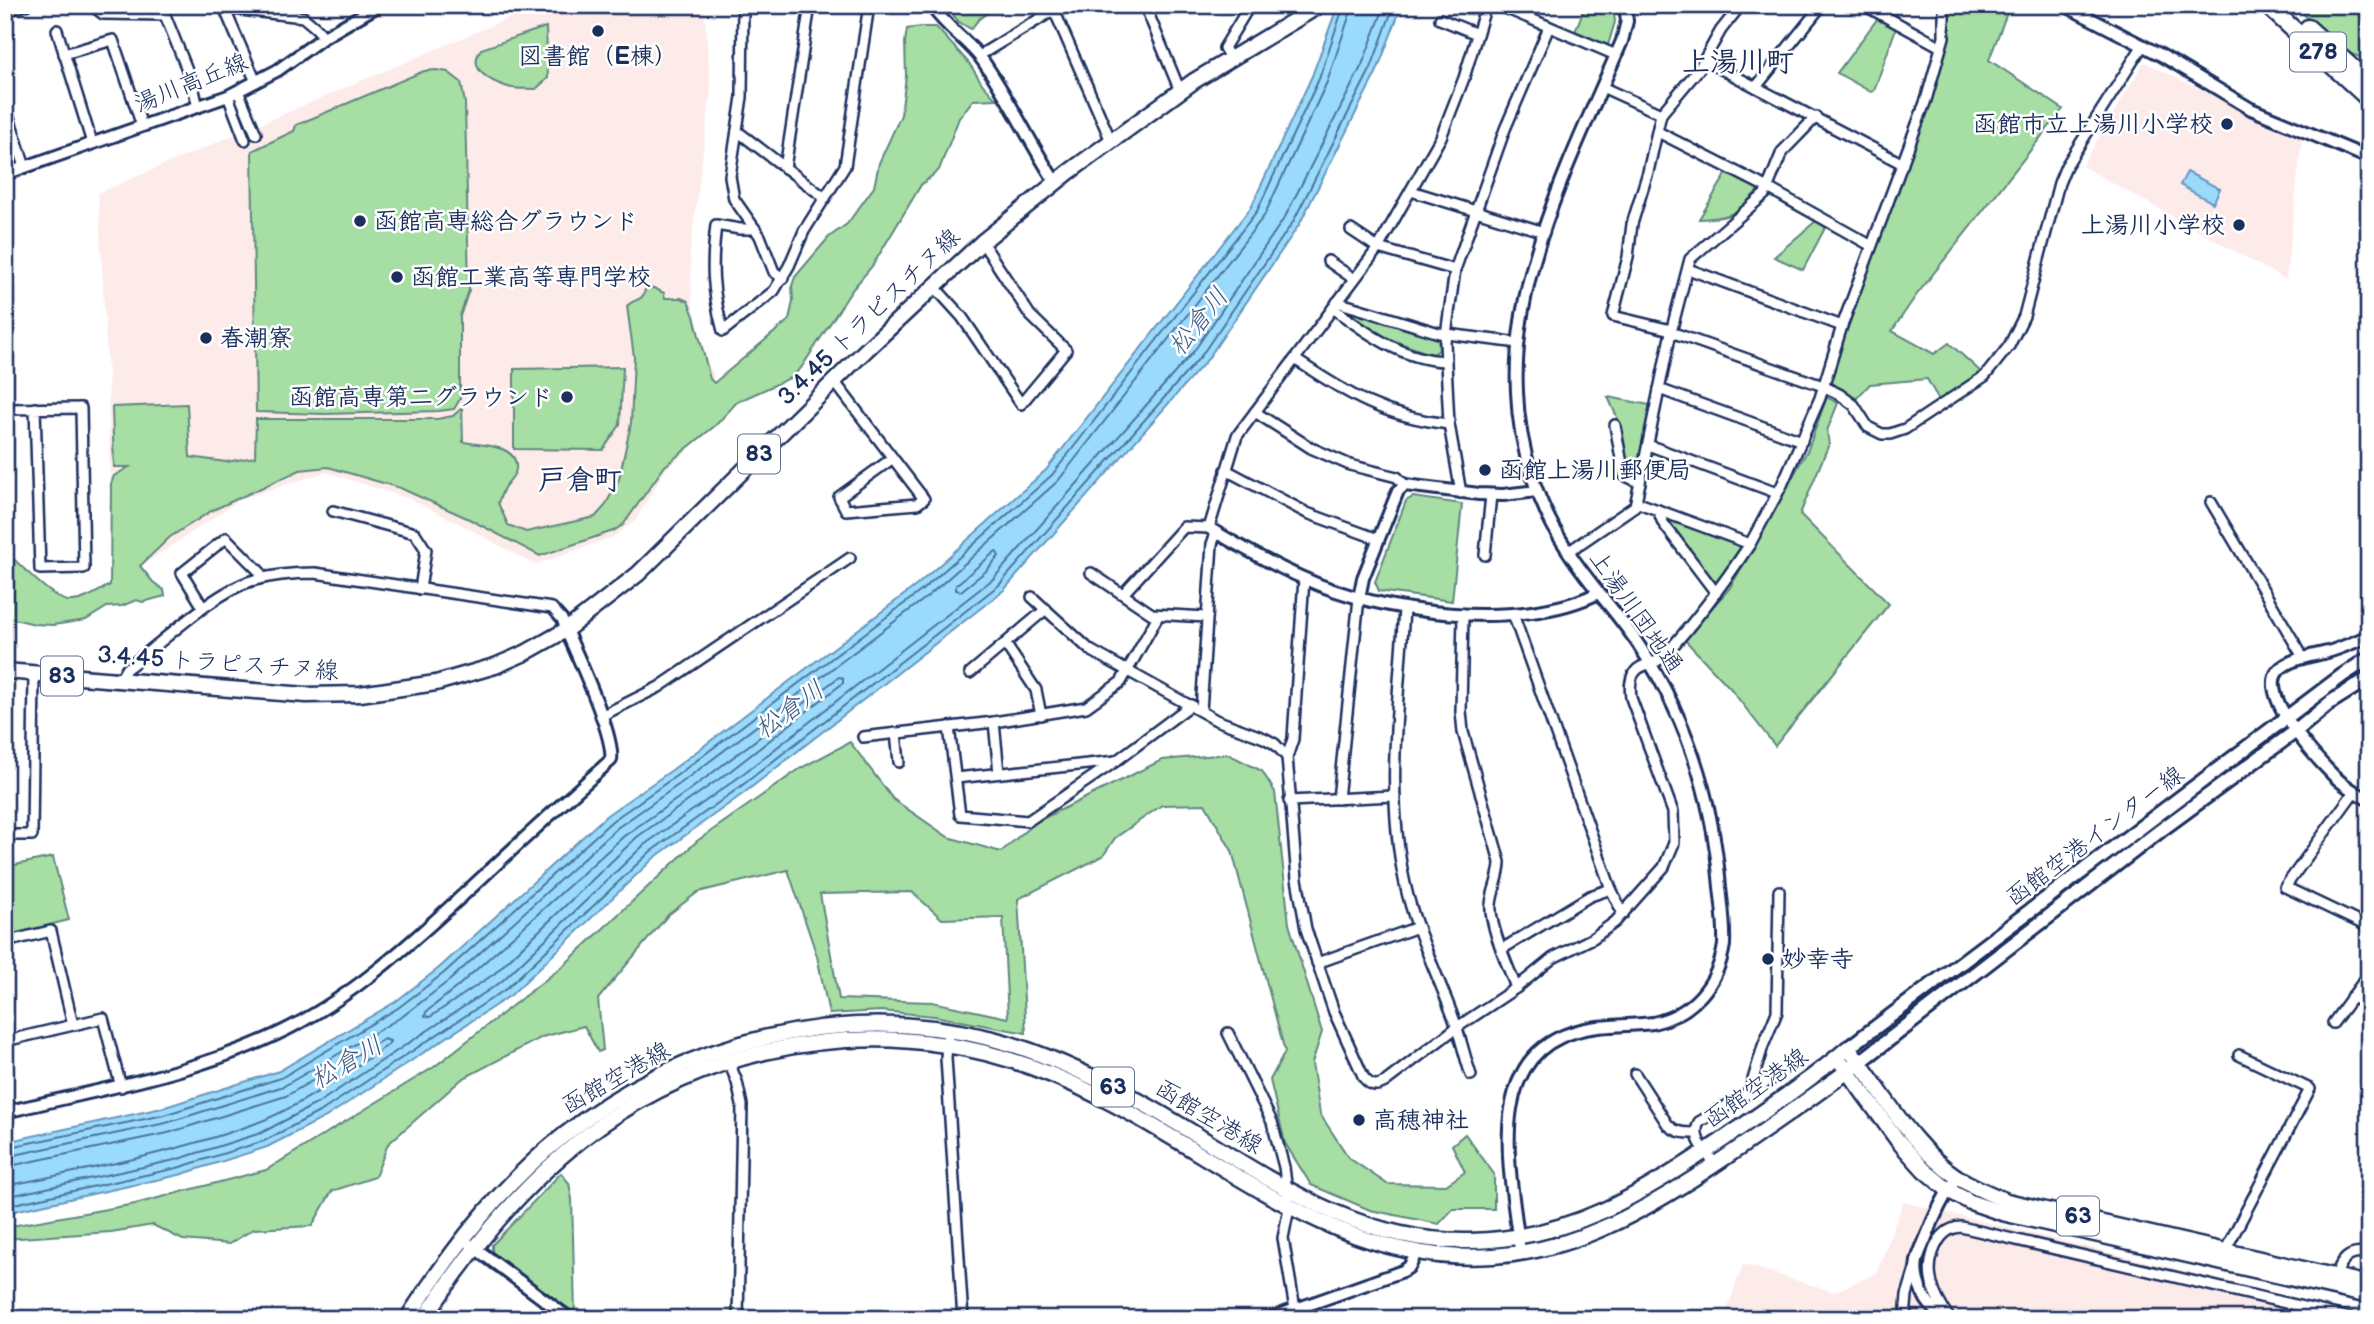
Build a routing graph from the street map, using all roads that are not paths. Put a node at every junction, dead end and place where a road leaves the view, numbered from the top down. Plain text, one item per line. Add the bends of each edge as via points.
1 (26, 5) edge
2 (91, 5) edge
3 (743, 5) edge
4 (810, 5) edge
5 (869, 5) edge
6 (931, 5) edge
7 (1250, 5) edge
8 (1320, 5) edge
9 (1486, 5) edge
10 (1498, 5) edge
11 (1625, 5) edge
12 (1741, 5) edge
13 (1822, 5) edge
14 (1864, 5) edge
15 (1944, 5) edge
16 (2064, 5) edge
17 (2267, 5) edge
18 (2283, 5) edge
19 (375, 6) edge
20 (1146, 8) dead end
21 (163, 10) edge
22 (5, 11) edge
23 (1440, 19) dead end
24 (1549, 27) junction
25 (57, 30) dead end
26 (1477, 34) junction
27 (324, 37) junction
28 (2143, 45) junction
29 (1941, 47) junction
30 (985, 52) dead end
31 (64, 54) junction
32 (1616, 55) junction
33 (1231, 59) junction
34 (1704, 60) junction
35 (256, 82) junction
36 (2369, 83) edge
37 (1602, 87) junction
38 (1756, 87) junction
39 (1180, 91) junction
40 (233, 93) junction
41 (2369, 99) edge
42 (198, 107) junction
43 (6, 110) edge
44 (1661, 114) junction
45 (1816, 117) junction
46 (142, 126) junction
47 (737, 131) junction
48 (1658, 132) junction
49 (256, 134) dead end
50 (245, 140) dead end
51 (1111, 141) junction
52 (92, 143) junction
53 (2369, 158) edge
54 (1903, 164) junction
55 (25, 167) junction
56 (785, 168) junction
57 (5, 174) edge
58 (1056, 183) junction
59 (1768, 188) junction
60 (1411, 191) junction
61 (825, 198) junction
62 (1475, 211) junction
63 (755, 229) junction
64 (1351, 230) dead end
65 (1544, 232) junction
66 (982, 242) junction
67 (1871, 245) junction
68 (1378, 248) junction
69 (1328, 261) dead end
70 (1688, 269) junction
71 (1455, 270) junction
72 (783, 278) junction
73 (1354, 279) junction
74 (933, 285) junction
75 (1335, 305) junction
76 (1842, 326) junction
77 (1671, 331) junction
78 (1446, 334) junction
79 (1519, 343) junction
80 (1296, 360) junction
81 (1446, 361) junction
82 (834, 381) junction
83 (1823, 386) junction
84 (1659, 389) junction
85 (35, 408) junction
86 (5, 409) edge
87 (1255, 412) junction
88 (1449, 424) junction
89 (1615, 425) dead end
90 (1802, 441) junction
91 (1648, 445) junction
92 (893, 458) junction
93 (1226, 470) junction
94 (1640, 483) junction
95 (1405, 485) junction
96 (1537, 491) junction
97 (1461, 493) junction
98 (1777, 493) junction
99 (1491, 495) junction
100 (1636, 502) junction
101 (2211, 502) dead end
102 (1658, 510) junction
103 (333, 511) dead end
104 (1213, 530) junction
105 (1378, 539) junction
106 (1750, 544) junction
107 (1568, 552) junction
108 (1485, 555) dead end
109 (850, 558) dead end
110 (260, 572) dead end
111 (1091, 573) dead end
112 (1304, 579) junction
113 (420, 589) junction
114 (1598, 593) junction
115 (1716, 593) junction
116 (1123, 594) junction
117 (1032, 597) dead end
118 (1359, 598) junction
119 (201, 604) dead end
120 (1404, 608) junction
121 (1046, 609) junction
122 (1464, 614) junction
123 (1513, 614) junction
124 (1158, 616) junction
125 (1207, 617) junction
126 (566, 630) junction
127 (2369, 636) edge
128 (1006, 645) junction
129 (2300, 652) dead end
130 (2369, 659) edge
131 (1650, 664) junction
132 (5, 671) edge
133 (970, 673) dead end
134 (34, 674) junction
135 (1125, 675) junction
136 (2369, 678) edge
137 (120, 680) junction
138 (1186, 709) junction
139 (1201, 710) junction
140 (1041, 715) junction
141 (601, 716) junction
142 (2287, 717) junction
143 (994, 722) junction
144 (949, 727) junction
145 (2296, 731) junction
146 (896, 733) junction
147 (863, 737) dead end
148 (1287, 757) junction
149 (1116, 761) junction
150 (899, 762) dead end
151 (999, 773) junction
152 (956, 778) junction
153 (2354, 792) junction
154 (1394, 796) junction
155 (1338, 799) junction
156 (2369, 800) edge
157 (1289, 802) junction
158 (5, 835) edge
159 (1611, 889) junction
160 (1779, 891) dead end
161 (1623, 914) junction
162 (1418, 927) junction
163 (2369, 927) edge
164 (5, 942) edge
165 (1502, 949) junction
166 (1317, 964) junction
167 (2369, 974) edge
168 (1516, 988) junction
169 (2351, 997) junction
170 (2369, 1005) edge
171 (5, 1023) edge
172 (2333, 1023) dead end
173 (73, 1025) junction
174 (1456, 1028) junction
175 (1228, 1033) dead end
176 (947, 1038) junction
177 (7, 1041) edge
178 (1843, 1052) junction
179 (726, 1055) junction
180 (2239, 1055) dead end
181 (1860, 1062) junction
182 (1846, 1072) junction
183 (1635, 1074) dead end
184 (1471, 1075) dead end
185 (1772, 1079) dead end
186 (121, 1087) junction
187 (1749, 1093) junction
188 (5, 1112) edge
189 (1696, 1133) junction
190 (1706, 1151) junction
191 (1715, 1164) junction
192 (1958, 1177) junction
193 (1948, 1190) junction
194 (1287, 1191) junction
195 (1289, 1208) junction
196 (1518, 1237) junction
197 (469, 1243) junction
198 (2225, 1251) junction
199 (1520, 1254) junction
200 (2369, 1255) edge
201 (1413, 1260) dead end
202 (1917, 1261) junction
203 (2334, 1282) junction
204 (2369, 1284) edge
205 (2369, 1296) edge
206 (1295, 1309) junction
207 (407, 1319) edge
208 (424, 1319) edge
209 (570, 1319) edge
210 (738, 1319) edge
211 (963, 1319) edge
212 (1268, 1319) edge
213 (1905, 1319) edge
214 (1944, 1319) edge
215 (1950, 1319) edge
216 (2354, 1319) edge

1 - 22 street
2 - 21 street via 103,14
3 - 47 street via 743,97
4 - 56 street
5 - 61 street via 845,166
6 - 58 street via 980,58
7 - 33 street via 1224,48
8 - 33 main road, 3.4.45 トラピスチヌ線 / 83
9 - 26 street
10 - 24 street
11 - 32 street, 上湯川団地通 via 1625,32
12 - 34 street
13 - 38 street
14 - 29 street
15 - 29 street
16 - 28 street
17 - 41 highway, 278
18 - 36 highway, 278
19 - 27 street, 湯川高丘線
20 - 39 street
21 - 42 street
23 - 26 street
24 - 32 street
24 - 62 street
25 - 31 street
26 - 60 street via 1441,137
27 - 35 street, 湯川高丘線
27 - 35 street via 303,17 226,12
28 - 53 street via 2251,109
28 - 83 street via 2066,166 2024,316 1993,368 1973,386 1890,434 1868,427 1854,405
29 - 54 street
30 - 51 street via 1054,10
31 - 46 street via 113,40
31 - 52 street
32 - 37 street, 上湯川団地通
33 - 39 main road, 3.4.45 トラピスチヌ線 / 83
34 - 38 street
34 - 44 street
35 - 40 street, 湯川高丘線
37 - 44 street
37 - 65 street, 上湯川団地通
38 - 45 street
39 - 51 main road, 3.4.45 トラピスチヌ線 / 83
40 - 42 street, 湯川高丘線
40 - 49 street
40 - 50 street
42 - 46 street, 湯川高丘線
43 - 55 street
44 - 48 street
45 - 54 street
45 - 59 street via 1782,152
46 - 52 street, 湯川高丘線
47 - 56 street
47 - 63 street via 730,176 734,199
48 - 59 street
48 - 77 street via 1632,223 1613,316
51 - 58 main road, 3.4.45 トラピスチヌ線 / 83
52 - 55 street, 湯川高丘線
54 - 67 street
55 - 57 street, 湯川高丘線
56 - 61 street
58 - 66 main road, 3.4.45 トラピスチヌ線 / 83
59 - 67 street
59 - 70 street via 1690,259
60 - 62 street
60 - 68 street
61 - 72 street
62 - 65 street
62 - 71 street
63 - 72 street via 774,272
63 - 72 street via 716,225 714,296 723,331 774,291
64 - 68 street
65 - 79 street, 上湯川団地通
66 - 74 main road, 3.4.45 トラピスチヌ線 / 83
66 - 74 street via 1030,314 1066,350 1021,404 962,317
67 - 76 street
68 - 71 street
68 - 73 street
69 - 73 street
70 - 76 street
70 - 77 street
71 - 78 street
73 - 75 street
74 - 82 main road, 3.4.45 トラピスチヌ線 / 83
75 - 78 street
75 - 80 street
75 - 81 street via 1359,328 1388,344 1426,359
76 - 83 street
77 - 83 street
77 - 84 street
78 - 79 street
78 - 81 street
79 - 96 street, 上湯川団地通 via 1519,421
80 - 87 street
80 - 88 street via 1371,405 1407,418
81 - 88 street
82 - 92 street
82 - 126 main road, 3.4.45 トラピスチヌ線 / 83 via 638,574
83 - 90 street
84 - 90 street
84 - 91 street
85 - 85 street via 40,569 85,568 81,408
85 - 86 street
87 - 93 street via 1237,436
87 - 95 street via 1311,448 1396,477
88 - 97 street
89 - 94 street via 1624,475
90 - 98 street
91 - 94 street
91 - 98 street
92 - 92 street via 924,499 918,504 846,510 839,497
93 - 104 street
93 - 105 street via 1307,513
94 - 100 street
95 - 97 street
95 - 105 street via 1398,491
96 - 99 street
96 - 107 street, 上湯川団地通
97 - 99 street
98 - 106 street
99 - 108 street
100 - 102 street
100 - 107 street
101 - 129 street
102 - 106 street
102 - 115 street
103 - 113 street via 415,533 426,551
104 - 112 street
104 - 116 street via 1184,527
104 - 125 street
105 - 118 street
106 - 115 street
107 - 114 street, 上湯川団地通
109 - 141 street via 659,687
110 - 119 street via 226,537 182,573
111 - 116 street
112 - 118 street
112 - 148 street via 1293,731
113 - 126 street via 552,608
113 - 137 street via 315,573 250,582 215,600 126,669
114 - 123 street via 1567,606
114 - 131 street, 上湯川団地通
115 - 131 street via 1660,660
116 - 124 street
117 - 121 street
118 - 120 street
118 - 155 street
120 - 122 street
120 - 154 street
121 - 128 street
121 - 135 street
122 - 123 street
122 - 165 street via 1461,720 1500,862 1491,906
123 - 159 street
124 - 125 street
124 - 135 street
125 - 139 street
126 - 137 main road, 3.4.45 トラピスチヌ線 / 83 via 495,666 436,683 360,694 306,695
126 - 141 street
127 - 142 street via 2292,661 2278,671 2274,689
128 - 133 street
128 - 140 street via 1036,690
130 - 142 main road, 函館空港インター線
131 - 161 street via 1635,672 1631,693 1671,803 1674,843 1664,867
131 - 196 street, 上湯川団地通 via 1681,724 1712,816 1724,933 1721,962 1706,990 1675,1015 1653,1023 1573,1032 1531,1060 1515,1086 1509,1116
132 - 134 main road, 3.4.45 トラピスチヌ線 / 83
134 - 137 main road, 3.4.45 トラピスチヌ線 / 83
134 - 158 street via 32,835
135 - 138 street
135 - 140 street via 1086,707
136 - 145 main road, 函館空港インター線
138 - 139 street
138 - 149 street
139 - 148 street via 1264,737
140 - 143 street
141 - 186 street via 613,751 611,760 364,980 276,1035 192,1068
142 - 145 street
142 - 178 main road, 函館空港インター線
143 - 144 street
143 - 151 street
144 - 146 street
144 - 152 street
145 - 153 street via 2334,777
145 - 181 main road, 函館空港インター線
146 - 147 street
146 - 150 street
148 - 157 street
149 - 151 street
149 - 152 street via 1028,821 960,815
151 - 152 street
153 - 156 street
153 - 163 street via 2285,887
154 - 155 street
154 - 162 street via 1404,876
155 - 157 street
157 - 166 street via 1299,892
159 - 161 street
159 - 165 street via 1590,896
160 - 187 street via 1777,1012
161 - 168 street via 1593,937 1553,958
162 - 166 street
162 - 174 street
164 - 173 street via 51,931
165 - 168 street
166 - 174 street via 1364,1078 1373,1085 1385,1082
167 - 169 street
168 - 174 street
169 - 170 street
169 - 172 street
171 - 177 street
173 - 177 street
173 - 186 street via 103,1018
174 - 184 street
175 - 194 street via 1272,1122
176 - 179 main road, 函館空港線 / 63 via 828,1042
176 - 194 main road, 函館空港線 / 63 via 1008,1043 1071,1066 1139,1101
176 - 195 main road, 函館空港線 / 63 via 1017,1061 1103,1098
176 - 211 street
178 - 181 main road, 函館空港線 / 63
178 - 182 main road, 函館空港線 / 63
178 - 190 main road, 函館空港線 / 63
179 - 197 main road, 函館空港線 / 63 via 602,1124
179 - 210 street via 742,1105
180 - 198 street via 2310,1089
181 - 182 main road, 函館空港線 / 63
181 - 192 main road, 函館空港線 / 63 via 1909,1131
182 - 191 main road, 函館空港線 / 63
182 - 193 main road, 函館空港線 / 63 via 1898,1141
183 - 189 street via 1674,1131
185 - 187 street
186 - 188 street
187 - 189 street via 1699,1122
189 - 190 street
190 - 191 street
190 - 196 main road, 函館空港線 / 63 via 1618,1205 1566,1226
191 - 199 main road, 函館空港線 / 63 via 1606,1229
192 - 193 street
192 - 198 main road, 函館空港線 / 63 via 2007,1201
193 - 202 street
193 - 203 main road, 函館空港線 / 63 via 2001,1213
194 - 195 street
194 - 196 main road, 函館空港線 / 63 via 1352,1220 1419,1238 1469,1241
195 - 199 main road, 函館空港線 / 63 via 1345,1233 1406,1250 1464,1257
195 - 206 street via 1283,1238
196 - 199 street, 上湯川団地通
197 - 207 main road, 函館空港線 / 63
197 - 208 main road, 函館空港線 / 63
197 - 209 street
198 - 203 main road, 函館空港線 / 63
200 - 203 street via 2349,1255
201 - 206 street via 1403,1271
202 - 213 street
202 - 214 street via 1926,1301
203 - 204 main road, 函館空港線 / 63
203 - 205 main road, 函館空港線 / 63
206 - 212 street
215 - 216 street via 1934,1290 1931,1263 1942,1233 1961,1227

